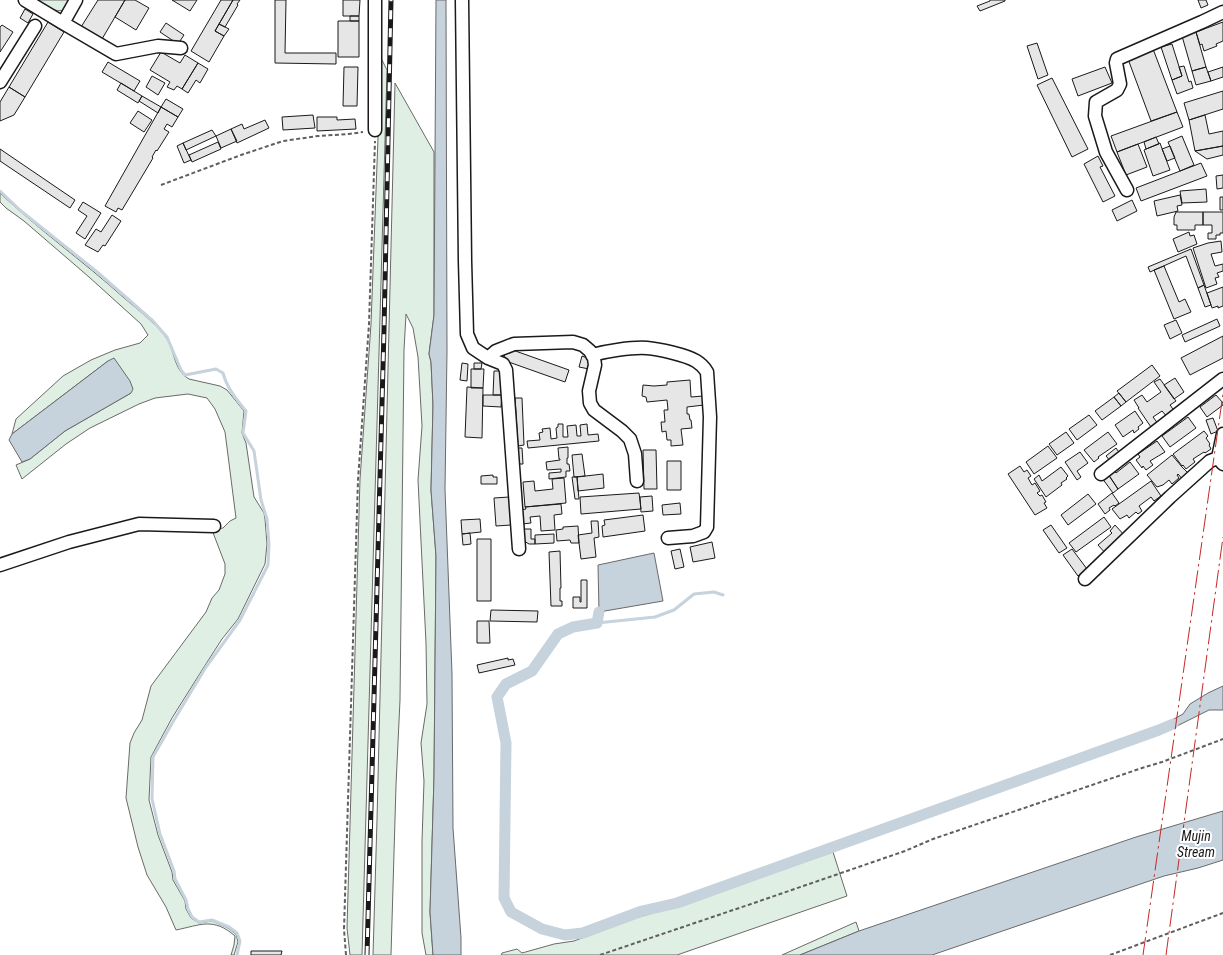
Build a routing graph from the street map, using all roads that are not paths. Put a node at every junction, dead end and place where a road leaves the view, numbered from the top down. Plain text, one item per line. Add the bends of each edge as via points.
1 (25, 0) edge
2 (76, 0) edge
3 (375, 0) edge
4 (462, 0) edge
5 (1223, 12) edge
6 (63, 23) junction
7 (35, 26) dead end
8 (181, 48) dead end
9 (0, 82) edge
10 (374, 130) road end
11 (1127, 190) dead end
12 (592, 354) junction
13 (488, 358) junction
14 (1223, 379) edge
15 (1223, 434) edge
16 (1220, 461) edge
17 (1101, 474) dead end
18 (637, 481) dead end
19 (214, 526) dead end
20 (668, 538) dead end
21 (519, 549) dead end
22 (0, 565) edge
23 (1085, 579) dead end

1 - 6 street
2 - 6 street
3 - 10 street
4 - 13 street via 467,334 473,348
5 - 11 street via 1117,59 1120,84 1117,90 1096,102 1095,116 1106,152
6 - 8 street via 116,54 158,46
7 - 9 street
12 - 13 street via 583,345 573,342 514,344 496,350
12 - 18 street via 595,365 589,391 590,403 594,410 630,439
12 - 20 street via 646,348 695,360 707,372 710,417 706,527 704,532 693,536
13 - 21 street via 503,364 506,370
14 - 17 street
15 - 16 street
16 - 23 street via 1210,461
19 - 22 street via 139,524 69,542

